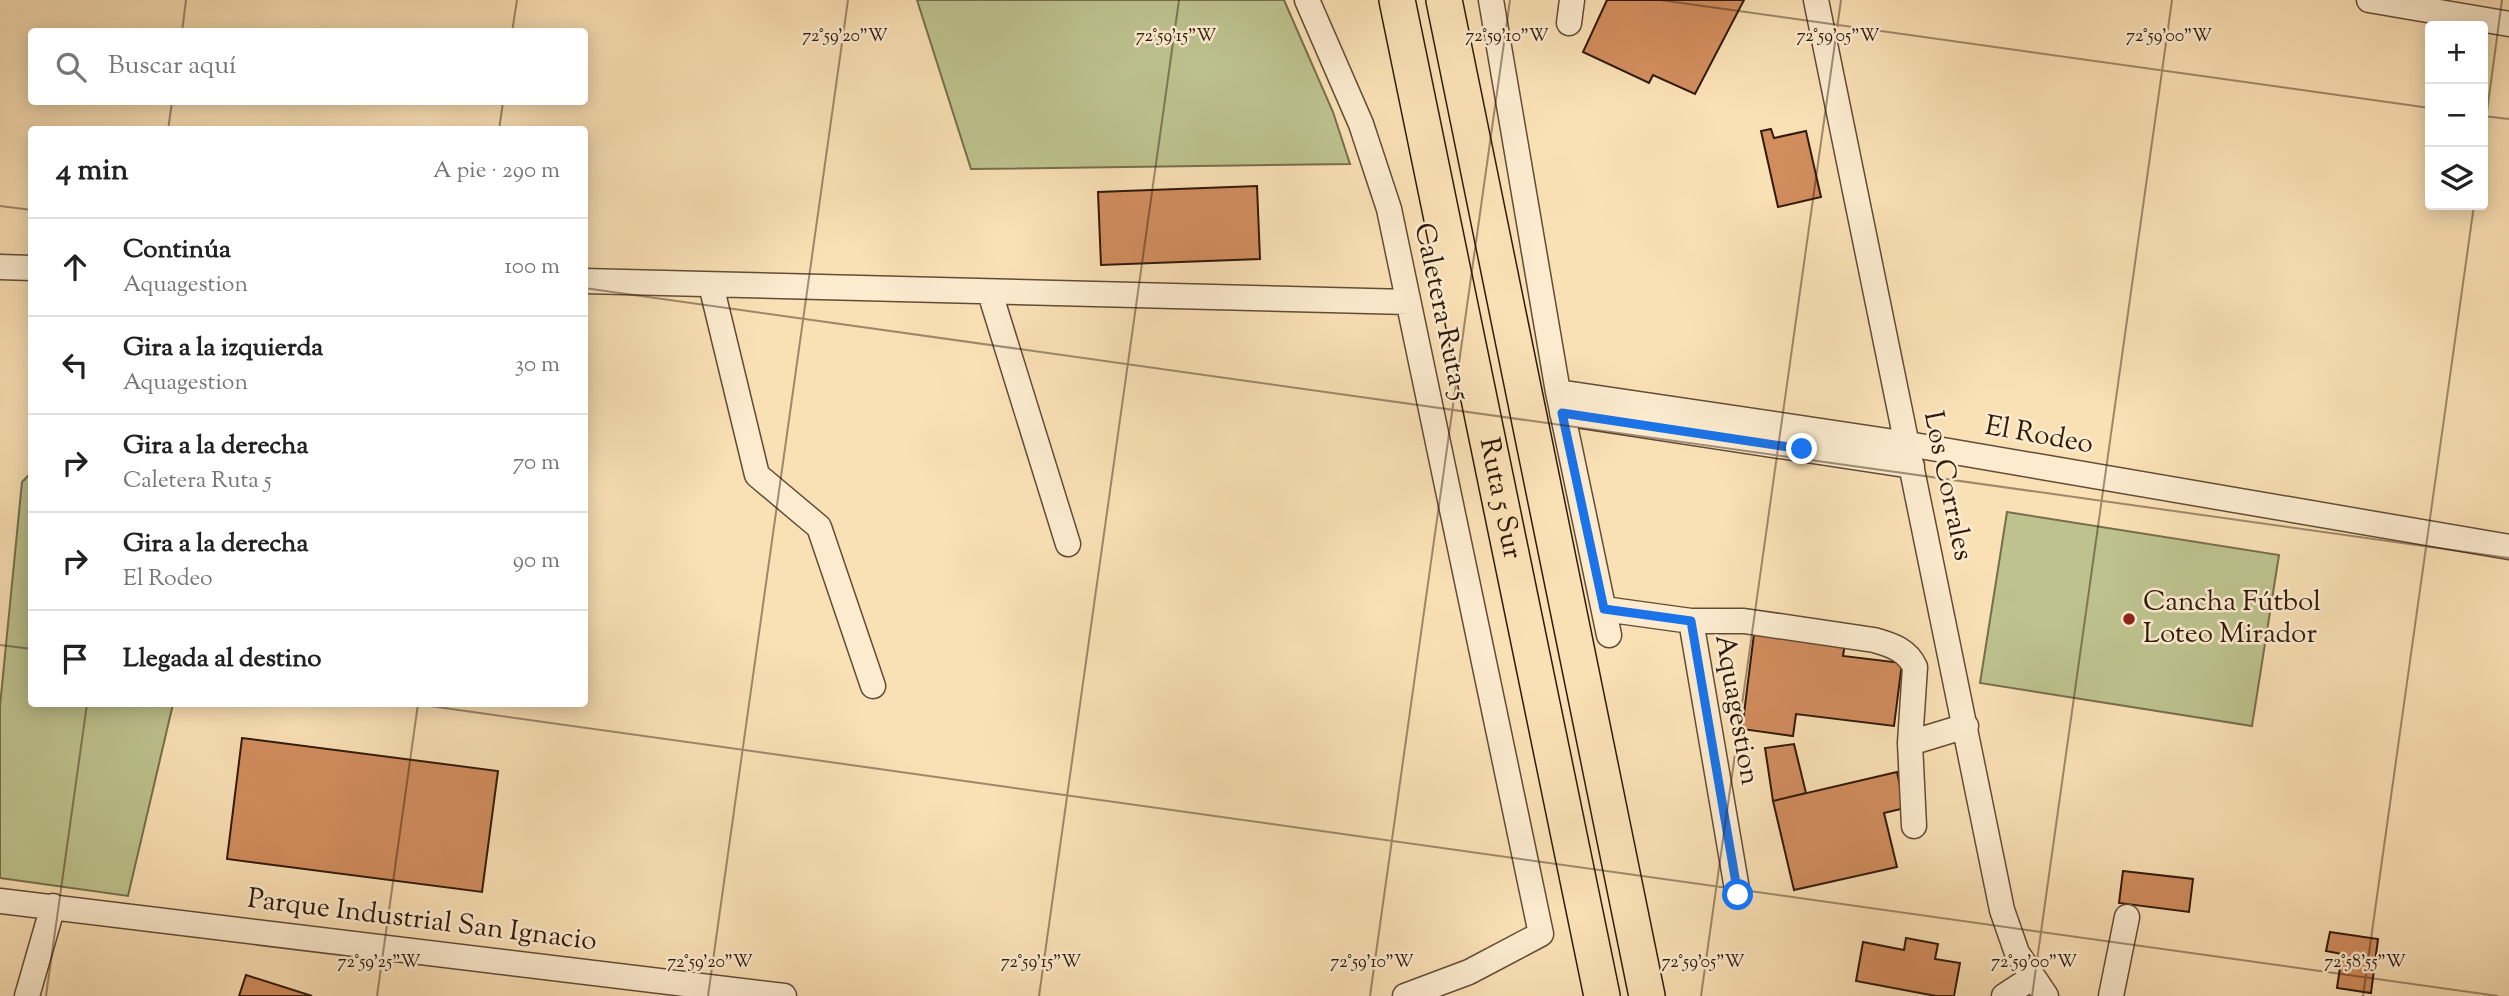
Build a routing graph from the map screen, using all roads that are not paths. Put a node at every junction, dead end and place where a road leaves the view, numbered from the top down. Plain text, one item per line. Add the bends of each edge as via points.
1 (1307, 0) edge
2 (1397, 0) edge
3 (1444, 0) edge
4 (1491, 0) edge
5 (1816, 0) edge
6 (2369, 0) edge
7 (2509, 24) edge
8 (0, 267) edge
9 (28, 268) edge
10 (588, 281) edge
11 (711, 285) junction
12 (990, 293) junction
13 (1408, 302) junction
14 (1560, 402) junction
15 (1910, 455) junction
16 (1068, 544) dead end
17 (2509, 547) edge
18 (1604, 609) junction
19 (1691, 621) junction
20 (1609, 635) dead end
21 (873, 686) dead end
22 (1966, 726) junction
23 (1910, 743) junction
24 (1914, 826) dead end
25 (1738, 895) dead end
26 (0, 901) edge
27 (53, 906) junction
28 (2127, 917) dead end
29 (2039, 987) edge
30 (27, 996) edge
31 (784, 996) edge
32 (1405, 996) edge
33 (1602, 996) edge
34 (1647, 996) edge
35 (2004, 996) edge
36 (2111, 996) edge

1 - 13 street, Caletera Ruta 5 via 1376,166
2 - 33 highway, Ruta 5 Sur
3 - 34 highway, Ruta 5 Sur
4 - 14 street
5 - 15 street, Los Corrales
6 - 7 street
8 - 9 street
10 - 11 street
11 - 12 street
11 - 21 street via 757,475 818,527
12 - 13 street
12 - 16 street
13 - 32 street, Caletera Ruta 5 via 1541,934 1469,972
14 - 15 street, El Rodeo
14 - 18 street
15 - 17 street, El Rodeo
15 - 22 street, Los Corrales
18 - 19 street, Aquagestion
18 - 20 street
19 - 23 street via 1744,621 1893,645 1910,657 1915,667
19 - 25 street, Aquagestion
22 - 23 street
22 - 29 street, Los Corrales via 2006,925
23 - 24 street
26 - 27 street, Parque Industrial San Ignacio
27 - 30 street
27 - 31 street, Parque Industrial San Ignacio
28 - 36 street
29 - 35 street

